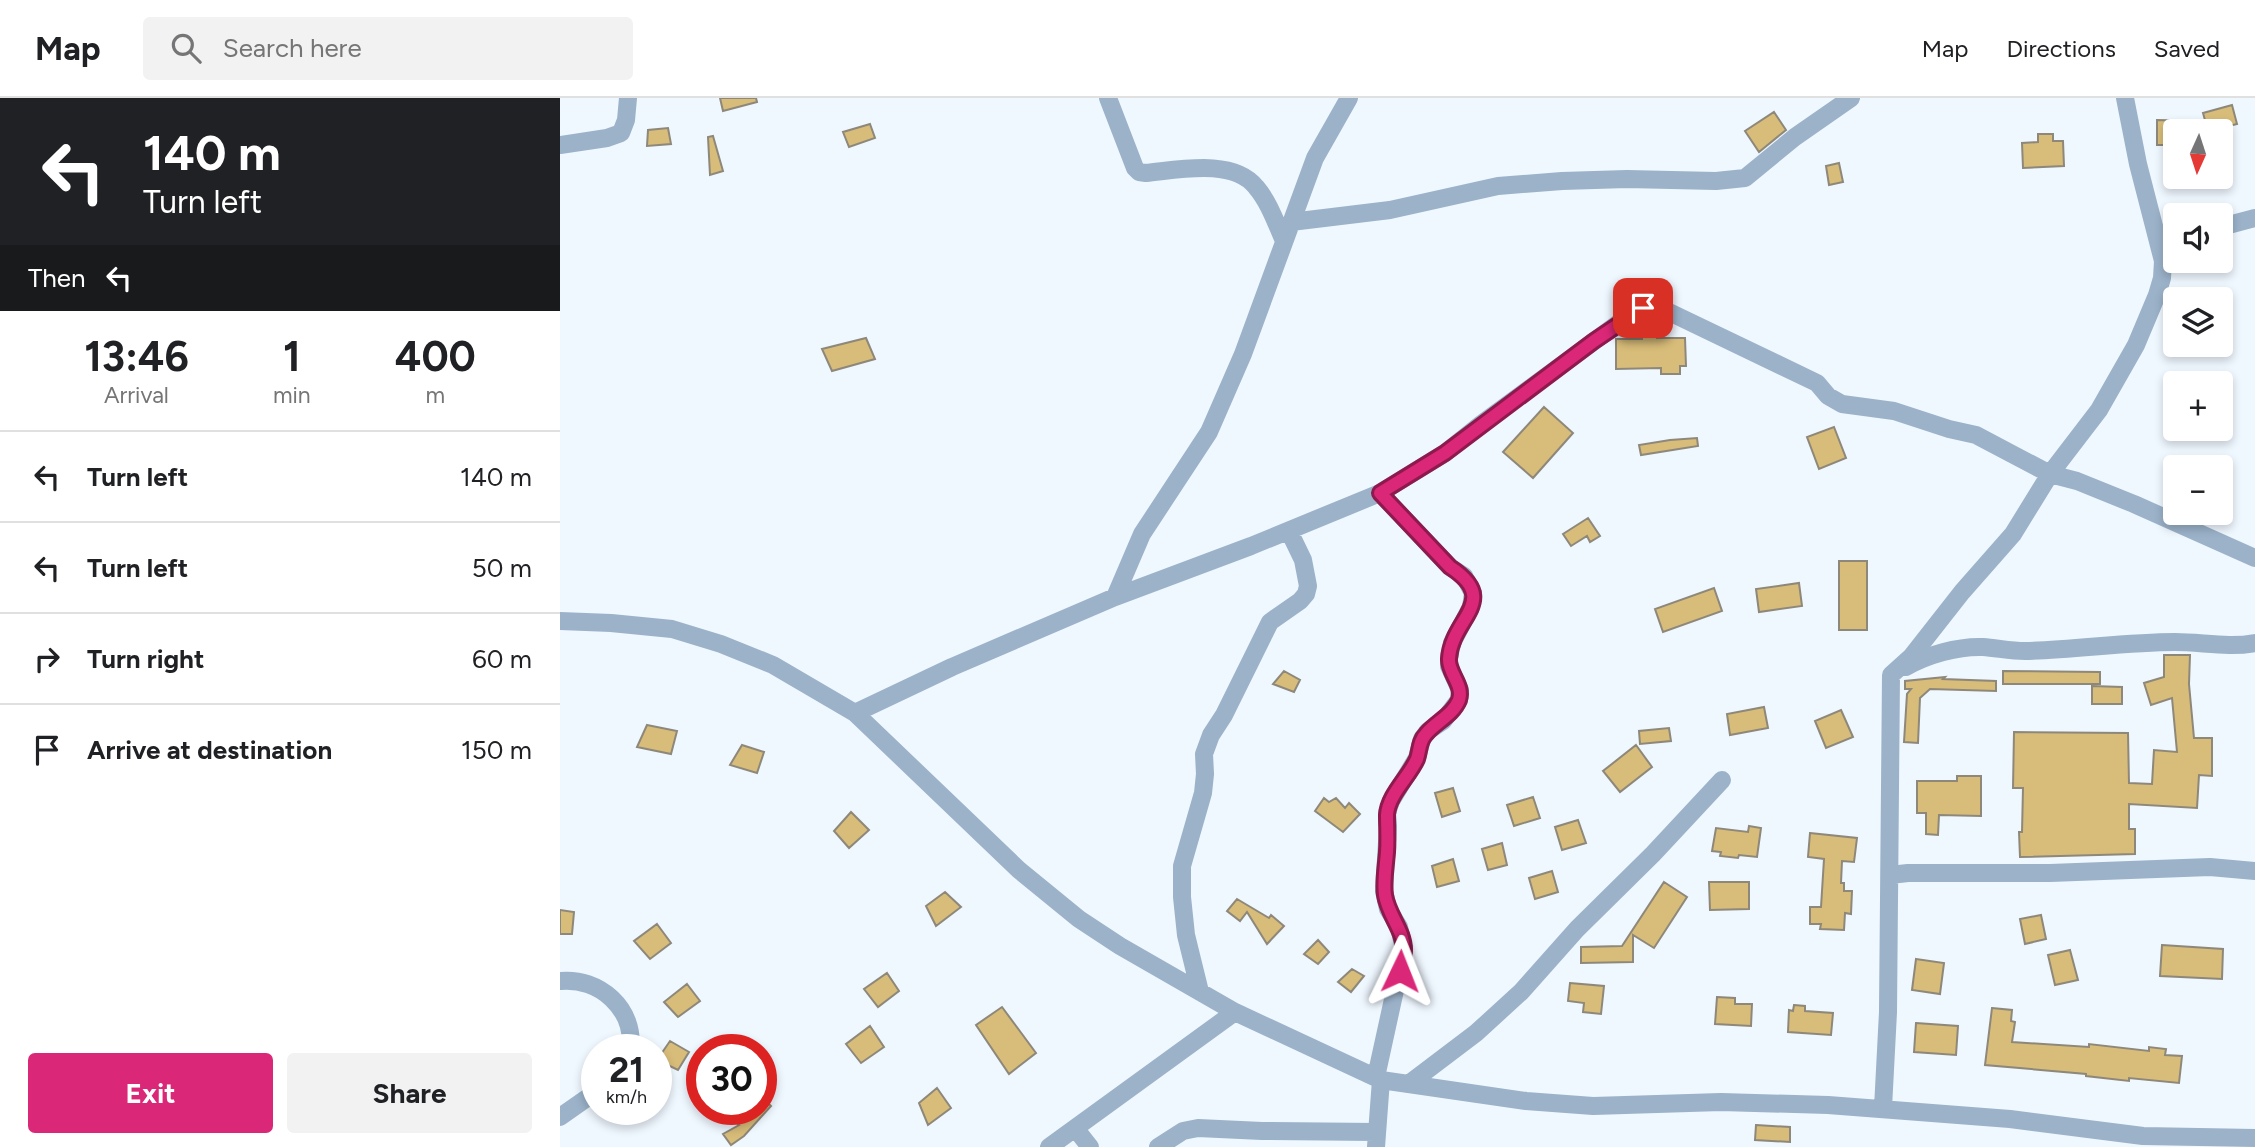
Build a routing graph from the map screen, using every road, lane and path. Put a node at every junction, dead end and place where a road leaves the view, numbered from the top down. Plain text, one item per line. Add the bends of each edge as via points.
1 (628, 98) edge
2 (1108, 98) edge
3 (1349, 98) edge
4 (1851, 98) edge
5 (2125, 98) edge
6 (560, 145) edge
7 (2255, 218) edge
8 (1291, 222) junction
9 (2233, 224) edge
10 (1284, 241) junction
11 (2165, 273) edge
12 (2162, 278) junction
13 (2050, 474) junction
14 (1380, 493) junction
15 (1289, 531) junction
16 (2255, 558) edge
17 (1115, 597) junction
18 (560, 621) edge
19 (2255, 643) edge
20 (1891, 675) junction
21 (855, 713) junction
22 (1722, 780) dead end
23 (2255, 871) edge
24 (1890, 876) junction
25 (560, 981) edge
26 (1200, 992) junction
27 (1235, 1012) junction
28 (631, 1034) edge
29 (1378, 1079) junction
30 (1410, 1083) junction
31 (581, 1102) edge
32 (1883, 1108) junction
33 (560, 1117) edge
34 (1075, 1128) junction
35 (2255, 1138) edge
36 (1376, 1139) edge
37 (1049, 1147) edge
38 (1090, 1147) edge
39 (1158, 1147) edge

1 - 6 street via 621,133
2 - 10 street via 1139,172 1211,168 1244,177 1261,194
3 - 8 street via 1315,158
4 - 8 street via 1745,178 1498,186 1390,210
5 - 12 street via 2163,261
7 - 9 street
8 - 10 street
10 - 17 street via 1209,432 1142,534
11 - 12 street
12 - 13 street via 2136,345 2099,410
13 - 14 street via 1976,435 1894,411 1842,404 1817,383 1762,356 1667,311 1643,308 1445,453
13 - 16 street via 2134,503
13 - 20 street via 2013,534
14 - 15 street
14 - 29 street via 1464,576 1473,593 1449,658 1459,700 1422,739 1417,758 1387,813 1384,891 1404,949
15 - 17 street
15 - 26 street via 1303,560 1306,593 1270,622 1210,735 1204,754 1203,793 1182,866 1186,935
17 - 21 street
18 - 21 street via 672,629 709,640 773,665
19 - 20 street via 2146,643 2007,651 1982,647 1918,660
20 - 24 street
21 - 26 street via 1028,878 1079,919
22 - 30 street via 1521,992
23 - 24 street via 2210,867
24 - 32 street
25 - 28 street via 597,986 612,997
26 - 27 street
27 - 29 street
27 - 34 street
29 - 30 street
29 - 36 street
30 - 32 street via 1593,1106 1721,1102
31 - 33 street
32 - 35 street via 2143,1136
34 - 37 street
34 - 38 street
36 - 39 street via 1198,1128 1183,1131

